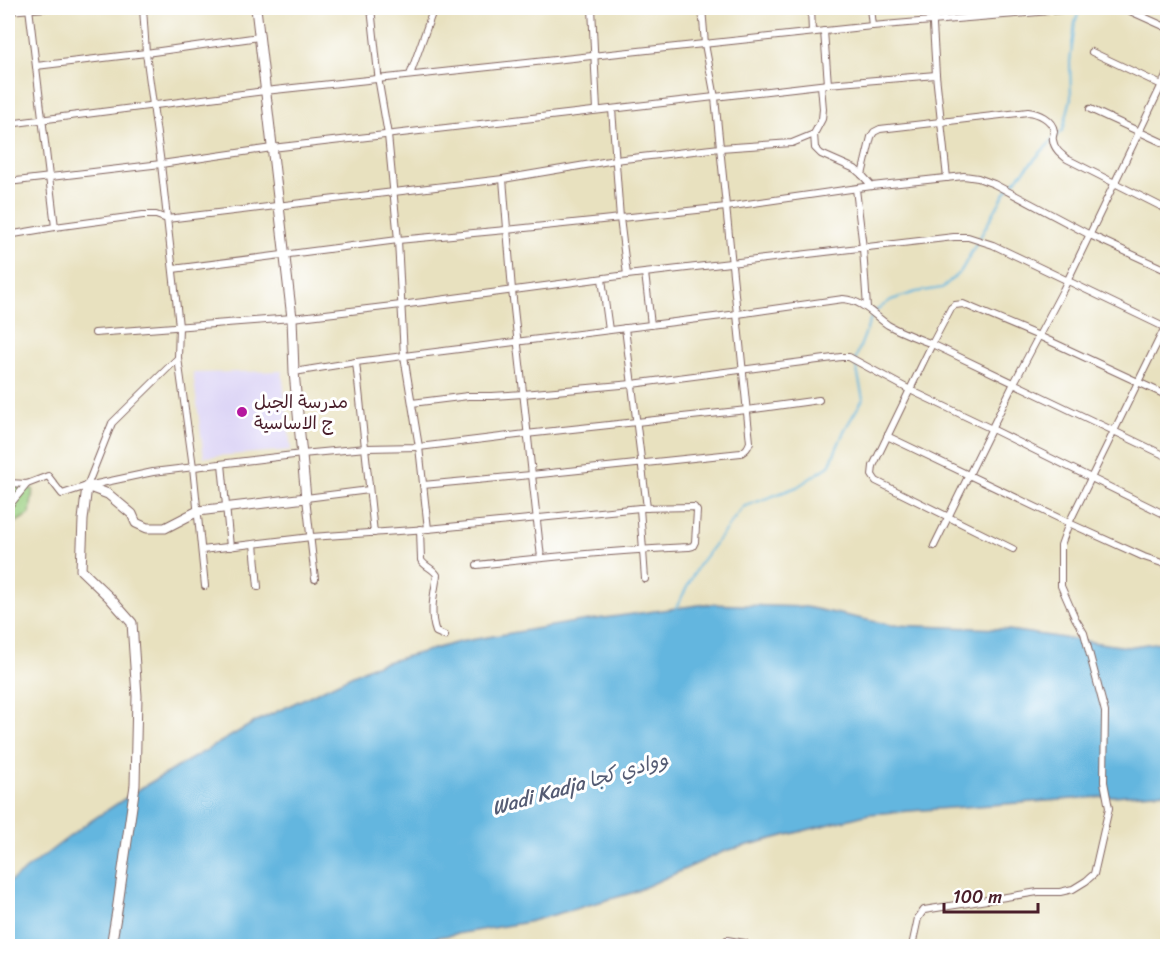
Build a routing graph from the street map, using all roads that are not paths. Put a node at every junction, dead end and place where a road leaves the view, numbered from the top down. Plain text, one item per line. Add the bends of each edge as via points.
1 (29, 8) edge
2 (46, 8) edge
3 (143, 8) edge
4 (256, 8) edge
5 (371, 8) edge
6 (437, 8) edge
7 (592, 8) edge
8 (702, 8) edge
9 (811, 8) edge
10 (870, 8) edge
11 (932, 8) edge
12 (985, 8) edge
13 (1062, 10) dead end
14 (1128, 10) dead end
15 (8, 11) edge
16 (986, 16) junction
17 (933, 21) junction
18 (872, 26) junction
19 (1167, 28) edge
20 (824, 31) junction
21 (812, 32) junction
22 (259, 37) junction
23 (705, 44) junction
24 (1092, 52) dead end
25 (146, 53) junction
26 (595, 55) junction
27 (36, 66) junction
28 (1167, 72) edge
29 (410, 75) junction
30 (936, 75) junction
31 (379, 79) junction
32 (824, 84) junction
33 (1164, 87) edge
34 (265, 91) junction
35 (715, 98) junction
36 (153, 106) junction
37 (612, 109) junction
38 (1090, 109) dead end
39 (597, 111) junction
40 (43, 120) junction
41 (941, 122) junction
42 (8, 124) edge
43 (1138, 131) junction
44 (814, 134) junction
45 (388, 135) junction
46 (1167, 145) edge
47 (272, 148) junction
48 (720, 148) junction
49 (615, 160) junction
50 (161, 164) junction
51 (862, 174) junction
52 (50, 177) junction
53 (947, 178) junction
54 (503, 179) junction
55 (8, 182) edge
56 (1114, 183) junction
57 (872, 186) junction
58 (856, 189) junction
59 (393, 192) junction
60 (278, 207) junction
61 (726, 207) junction
62 (1167, 210) edge
63 (620, 218) junction
64 (167, 219) junction
65 (55, 227) junction
66 (506, 230) junction
67 (8, 235) edge
68 (1090, 235) junction
69 (398, 240) junction
70 (863, 248) junction
71 (284, 255) junction
72 (732, 263) junction
73 (172, 269) junction
74 (1167, 271) edge
75 (645, 273) junction
76 (627, 275) junction
77 (602, 279) junction
78 (1068, 280) junction
79 (512, 290) junction
80 (401, 305) junction
81 (867, 309) junction
82 (738, 314) junction
83 (292, 318) junction
84 (651, 325) junction
85 (179, 326) junction
86 (1166, 326) edge
87 (625, 328) junction
88 (609, 330) junction
89 (95, 333) dead end
90 (1039, 336) junction
91 (519, 341) junction
92 (932, 344) junction
93 (404, 356) junction
94 (178, 358) junction
95 (356, 362) junction
96 (743, 368) junction
97 (294, 372) junction
98 (1138, 382) junction
99 (1014, 383) junction
100 (632, 384) junction
101 (910, 390) junction
102 (523, 394) junction
103 (1167, 396) edge
104 (819, 400) dead end
105 (412, 403) junction
106 (747, 411) junction
107 (636, 423) junction
108 (992, 429) junction
109 (1113, 431) junction
110 (526, 434) junction
111 (887, 436) junction
112 (419, 447) junction
113 (366, 448) junction
114 (302, 454) junction
115 (1167, 457) edge
116 (222, 464) junction
117 (641, 464) junction
118 (193, 467) junction
119 (970, 475) junction
120 (531, 476) junction
121 (1091, 478) junction
122 (8, 483) edge
123 (27, 484) junction
124 (423, 485) junction
125 (87, 486) junction
126 (369, 490) junction
127 (306, 498) junction
128 (8, 507) edge
129 (227, 507) junction
130 (644, 508) junction
131 (198, 511) junction
132 (1167, 516) edge
133 (536, 518) junction
134 (949, 518) junction
135 (1069, 523) junction
136 (424, 529) junction
137 (374, 533) junction
138 (311, 537) junction
139 (254, 544) junction
140 (934, 546) dead end
141 (230, 547) junction
142 (644, 549) junction
143 (1012, 549) dead end
144 (202, 550) junction
145 (541, 558) junction
146 (1167, 561) edge
147 (477, 565) dead end
148 (315, 579) dead end
149 (645, 579) dead end
150 (206, 586) dead end
151 (258, 587) dead end
152 (445, 636) dead end
153 (727, 940) dead end
154 (111, 946) edge
155 (747, 946) edge
156 (912, 946) edge

1 - 2 street
1 - 15 street
1 - 27 street
3 - 25 street
4 - 22 main road
5 - 31 street
6 - 29 street
7 - 26 street
8 - 23 street
9 - 21 street
10 - 18 street
11 - 17 street
12 - 16 street
13 - 16 street
14 - 19 street
16 - 17 street
17 - 18 street
17 - 30 street
18 - 20 street
20 - 21 street
20 - 32 street
21 - 23 street
22 - 25 street
22 - 34 main road
23 - 26 street
23 - 35 street
24 - 33 street
25 - 27 street
25 - 36 street
26 - 29 street
26 - 39 street
27 - 40 street
28 - 33 street
29 - 31 street
30 - 32 street
30 - 41 street
31 - 34 street
31 - 45 street
32 - 35 street
32 - 44 street via 822,119
33 - 43 street
34 - 36 street
34 - 47 main road
35 - 37 street
35 - 48 street
36 - 40 street
36 - 50 street
37 - 39 street
37 - 49 street
38 - 43 street
39 - 45 street
40 - 42 street
40 - 52 street
41 - 51 street via 874,132
41 - 53 street
41 - 56 street via 1039,114 1054,129 1053,141 1058,151
43 - 46 street
43 - 56 street
44 - 48 street via 792,143
44 - 51 street via 815,148 821,154
45 - 47 street
45 - 59 street
47 - 50 street
47 - 60 main road
48 - 49 street
48 - 61 street
49 - 54 street
49 - 63 street
50 - 52 street
50 - 64 street
51 - 57 street
52 - 55 street
52 - 65 street
53 - 57 street
53 - 68 street via 964,176 994,184
54 - 59 street
54 - 66 street
56 - 62 street
56 - 68 street
57 - 58 street
58 - 61 street
58 - 70 street
59 - 60 street
59 - 69 street
60 - 64 street
60 - 71 main road
61 - 63 street
61 - 72 street
63 - 66 street
63 - 76 street
64 - 65 street via 143,215
64 - 73 street
65 - 67 street
66 - 69 street
66 - 79 street
68 - 74 street
68 - 78 street
69 - 71 street
69 - 80 street
70 - 72 street
70 - 78 street via 968,237
70 - 81 street
71 - 73 street
71 - 83 main road
72 - 75 street
72 - 82 street
73 - 85 street
75 - 76 street
75 - 84 street
76 - 77 street
77 - 79 street
77 - 88 street
78 - 86 street
78 - 90 street
79 - 80 street
79 - 91 street
80 - 83 street
80 - 93 street
81 - 82 street via 843,299
81 - 92 street via 899,331
82 - 84 street
82 - 96 street
83 - 85 street
83 - 97 main road
84 - 87 street
85 - 89 street
85 - 94 street
86 - 98 street
87 - 88 street
87 - 100 street
88 - 91 street
90 - 92 street via 963,304 951,308
90 - 98 street
90 - 99 street
91 - 93 street
91 - 102 street
92 - 99 street
92 - 101 street
93 - 95 street
93 - 105 street
94 - 118 street
94 - 125 street via 112,423
95 - 97 street
95 - 113 street
96 - 100 street
96 - 101 street via 849,357
96 - 106 street
97 - 114 main road
98 - 103 street
98 - 109 street
99 - 108 street
99 - 109 street
100 - 102 street
100 - 107 street
101 - 108 street
101 - 111 street
102 - 105 street
102 - 110 street
104 - 106 street
105 - 112 street
106 - 107 street
106 - 117 street via 750,442 746,451
107 - 110 street
107 - 117 street
108 - 119 street
108 - 121 street
109 - 115 street
109 - 121 street
110 - 112 street
110 - 120 street
111 - 119 street
111 - 134 street via 873,466 876,481
112 - 113 street
112 - 124 street
113 - 114 street
113 - 126 street
114 - 116 street
114 - 127 main road
116 - 118 street
116 - 129 street
117 - 120 street
117 - 130 street
118 - 125 street
118 - 131 street
119 - 134 street
119 - 135 street
120 - 124 street
120 - 133 street
121 - 132 street
121 - 135 street
122 - 123 street
123 - 125 street via 48,476 62,494
123 - 128 street
124 - 136 street
125 - 131 main road via 108,494 132,514 136,523 147,528 165,528
125 - 154 main road via 81,570 132,623 137,696 135,784
126 - 127 street
126 - 137 street
127 - 129 main road
127 - 138 street
129 - 131 main road
129 - 141 street
130 - 133 street
130 - 142 street
130 - 142 street via 694,507 697,511 693,546
131 - 144 street
133 - 136 street
133 - 145 street
134 - 140 street
134 - 143 street
135 - 146 street via 1144,557 1165,564
135 - 156 street via 1061,545 1061,586 1084,633 1105,712 1104,782 1109,808 1094,874 1073,889 1060,892 924,910 918,918
136 - 137 street
136 - 152 street via 421,560 437,575 433,623 436,632
137 - 138 street
138 - 139 street
138 - 148 street
139 - 141 street
139 - 151 street
141 - 144 street
142 - 145 street
142 - 149 street
144 - 150 street
145 - 147 street
153 - 155 street

